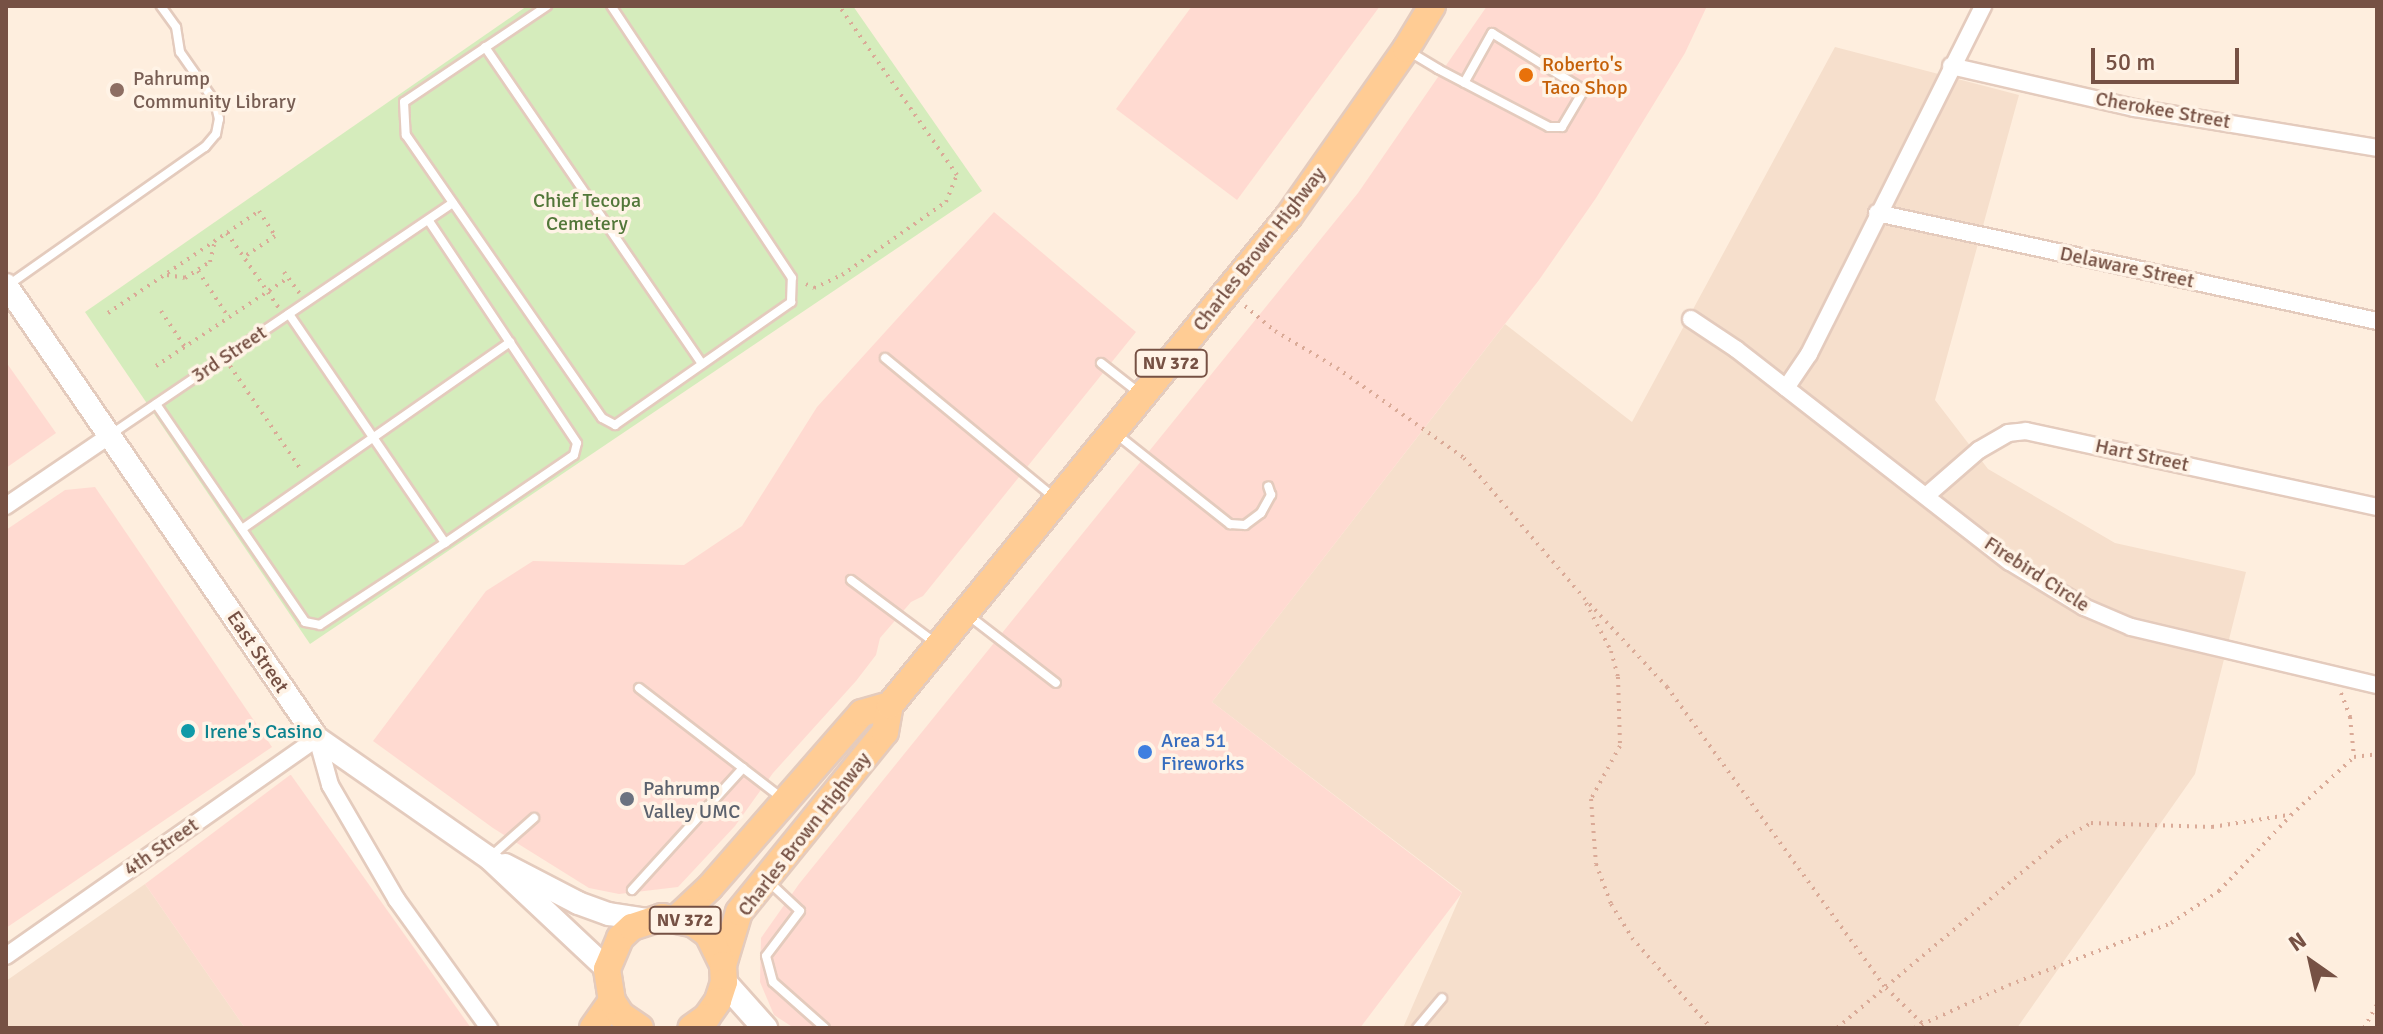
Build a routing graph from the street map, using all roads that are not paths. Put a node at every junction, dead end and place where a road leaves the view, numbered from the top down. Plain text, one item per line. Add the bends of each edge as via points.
1 (161, 6) edge
2 (547, 6) edge
3 (611, 6) edge
4 (1432, 6) edge
5 (1983, 6) edge
6 (485, 47) junction
7 (1406, 49) junction
8 (1951, 66) junction
9 (1464, 83) junction
10 (2377, 148) edge
11 (453, 203) junction
12 (1877, 213) junction
13 (428, 220) junction
14 (6, 286) edge
15 (287, 316) junction
16 (1691, 319) dead end
17 (2377, 321) edge
18 (510, 342) junction
19 (885, 358) dead end
20 (1101, 363) dead end
21 (702, 364) junction
22 (1786, 388) junction
23 (1143, 397) junction
24 (156, 404) junction
25 (1114, 433) junction
26 (109, 436) junction
27 (373, 437) junction
28 (1268, 486) dead end
29 (1926, 496) junction
30 (1059, 501) junction
31 (6, 506) edge
32 (2377, 507) edge
33 (242, 529) junction
34 (445, 543) junction
35 (851, 580) dead end
36 (967, 615) junction
37 (941, 647) junction
38 (1056, 683) dead end
39 (2377, 685) edge
40 (639, 688) dead end
41 (890, 705) junction
42 (317, 738) junction
43 (743, 768) junction
44 (786, 801) junction
45 (534, 818) dead end
46 (489, 858) junction
47 (766, 879) junction
48 (632, 890) dead end
49 (677, 918) junction
50 (647, 920) junction
51 (6, 956) edge
52 (607, 969) junction
53 (724, 974) junction
54 (1442, 998) dead end
55 (612, 1001) junction
56 (489, 1028) edge
57 (593, 1028) edge
58 (640, 1028) edge
59 (691, 1028) edge
60 (765, 1028) edge
61 (825, 1028) edge
62 (1417, 1028) edge

1 - 14 lane via 176,27 180,52 215,102 216,134 205,147
2 - 6 lane
3 - 21 lane via 792,278 791,302
4 - 7 main road, Charles Brown Highway / NV 372
5 - 8 street
6 - 11 lane via 404,102 406,135
6 - 21 lane
7 - 9 lane
7 - 23 main road, Charles Brown Highway / NV 372 via 1289,216
8 - 10 street, Cherokee Street via 2134,108
8 - 12 street
9 - 9 lane via 1549,127 1562,127 1584,90 1492,33
11 - 13 lane, 3rd Street
11 - 21 lane via 602,418 615,425
12 - 17 street, Delaware Street
12 - 22 street via 1809,354
13 - 15 lane, 3rd Street
13 - 18 lane
14 - 26 street, East Street
15 - 24 lane, 3rd Street
15 - 27 lane
16 - 22 street, Firebird Circle
18 - 27 lane
18 - 34 lane via 577,443 574,455
19 - 30 lane
20 - 23 lane
22 - 29 street, Firebird Circle
23 - 25 main road, Charles Brown Highway / NV 372
24 - 26 lane, 3rd Street
24 - 33 lane
25 - 28 lane via 1230,524 1245,525 1261,513 1271,495
25 - 30 main road, Charles Brown Highway / NV 372
26 - 31 street, 3rd Street
26 - 42 street, East Street
27 - 33 lane
27 - 34 lane
29 - 32 street, Hart Street via 1979,450 2008,433 2026,431
29 - 39 street, Firebird Circle via 2010,562 2084,607 2131,627
30 - 36 main road, Charles Brown Highway / NV 372
33 - 34 lane via 305,622 320,625
35 - 37 lane
36 - 37 main road, Charles Brown Highway / NV 372
36 - 38 lane
37 - 41 main road, Charles Brown Highway / NV 372
40 - 43 lane
41 - 44 main road, Charles Brown Highway / NV 372 via 862,713
41 - 47 main road, Charles Brown Highway / NV 372 via 885,732
42 - 46 street
42 - 51 street, 4th Street
42 - 56 street, East Street via 330,785 390,887
43 - 44 lane
43 - 48 lane
44 - 49 main road, Charles Brown Highway / NV 372
45 - 46 lane
46 - 50 street via 578,903
46 - 52 street
47 - 53 main road, Charles Brown Highway / NV 372 via 739,912
47 - 61 lane via 800,911 766,956 773,982
49 - 50 main road, NV 372
49 - 53 main road, NV 372 via 708,934
50 - 52 main road, NV 372 via 620,938
52 - 55 main road
53 - 59 main road, NV 372 via 718,1001
53 - 60 main road
54 - 62 lane
55 - 57 main road
55 - 58 main road

